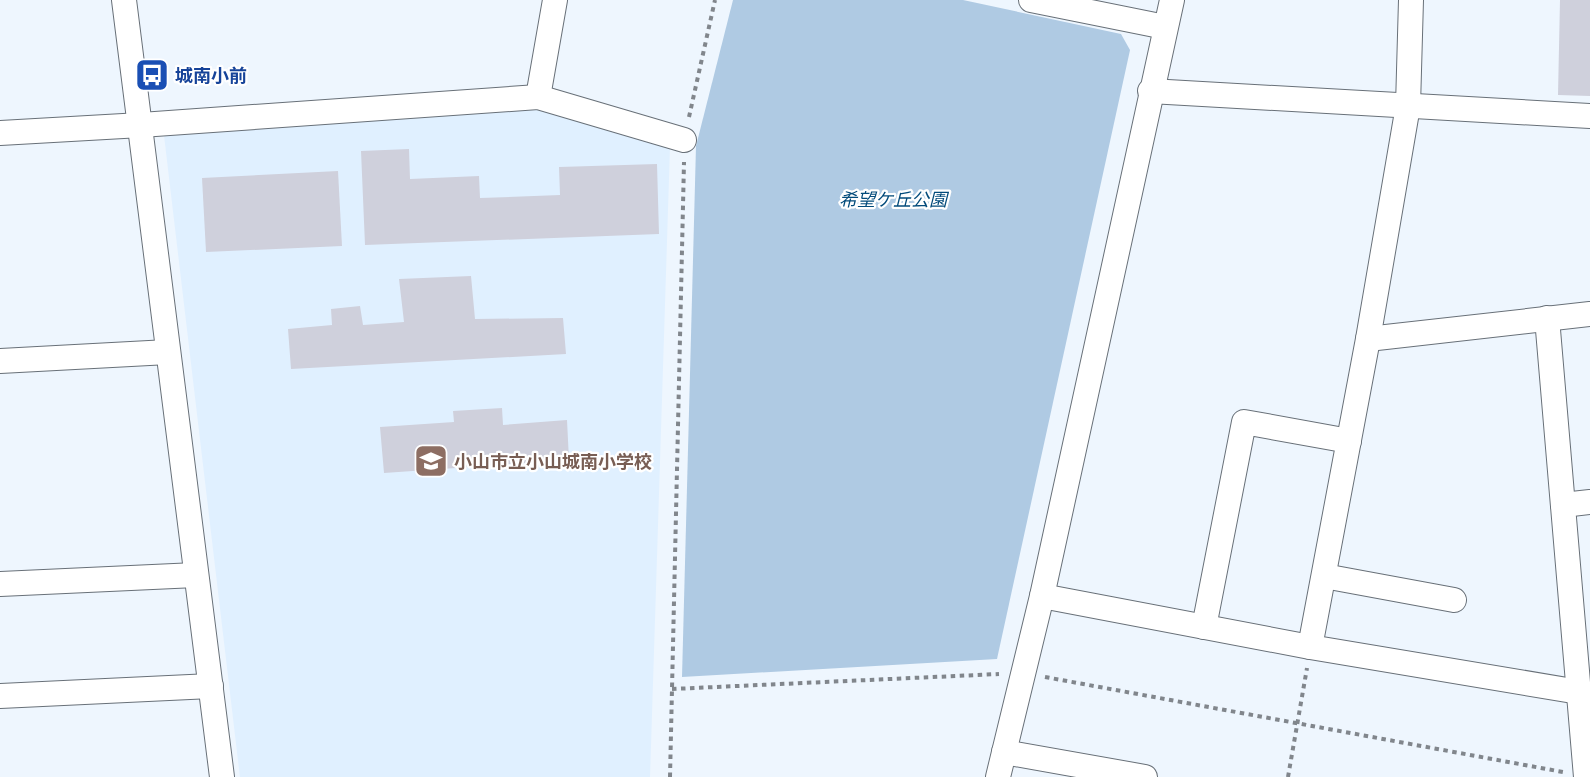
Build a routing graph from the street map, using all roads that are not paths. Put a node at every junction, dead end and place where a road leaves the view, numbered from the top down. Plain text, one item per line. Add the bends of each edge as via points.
1 (124, 0) edge
2 (555, 0) edge
3 (1031, 0) edge
4 (1172, 0) edge
5 (1411, 0) edge
6 (1166, 27) junction
7 (1150, 91) junction
8 (538, 97) junction
9 (1408, 106) junction
10 (1590, 116) edge
11 (141, 125) junction
12 (0, 133) edge
13 (684, 140) road end
14 (1590, 314) edge
15 (1547, 318) junction
16 (1368, 339) junction
17 (168, 352) junction
18 (0, 361) edge
19 (1349, 441) junction
20 (1590, 502) edge
21 (1563, 505) junction
22 (196, 575) junction
23 (1324, 576) junction
24 (0, 584) edge
25 (1041, 596) junction
26 (1454, 600) dead end
27 (1204, 627) junction
28 (1310, 647) junction
29 (211, 686) junction
30 (1579, 692) junction
31 (0, 696) edge
32 (1587, 741) edge
33 (1004, 752) junction
34 (1586, 776) edge
35 (222, 777) edge
36 (998, 777) edge
37 (1145, 777) edge

1 - 11 street
2 - 8 street
3 - 6 street
4 - 6 street
5 - 9 street
6 - 7 street
7 - 9 street
7 - 25 street
8 - 11 street
8 - 13 street
9 - 10 street
9 - 16 street
11 - 12 street
11 - 17 street
14 - 15 street
15 - 16 street
15 - 21 street
16 - 19 street
17 - 18 street
17 - 22 street
19 - 23 street
19 - 27 street via 1244,422
20 - 21 street
21 - 30 street
22 - 24 street
22 - 29 street
23 - 26 street
23 - 28 street
25 - 27 street
25 - 33 street
27 - 28 street
28 - 30 street
29 - 31 street
29 - 35 street
30 - 32 street
32 - 34 street
33 - 36 street
33 - 37 street

